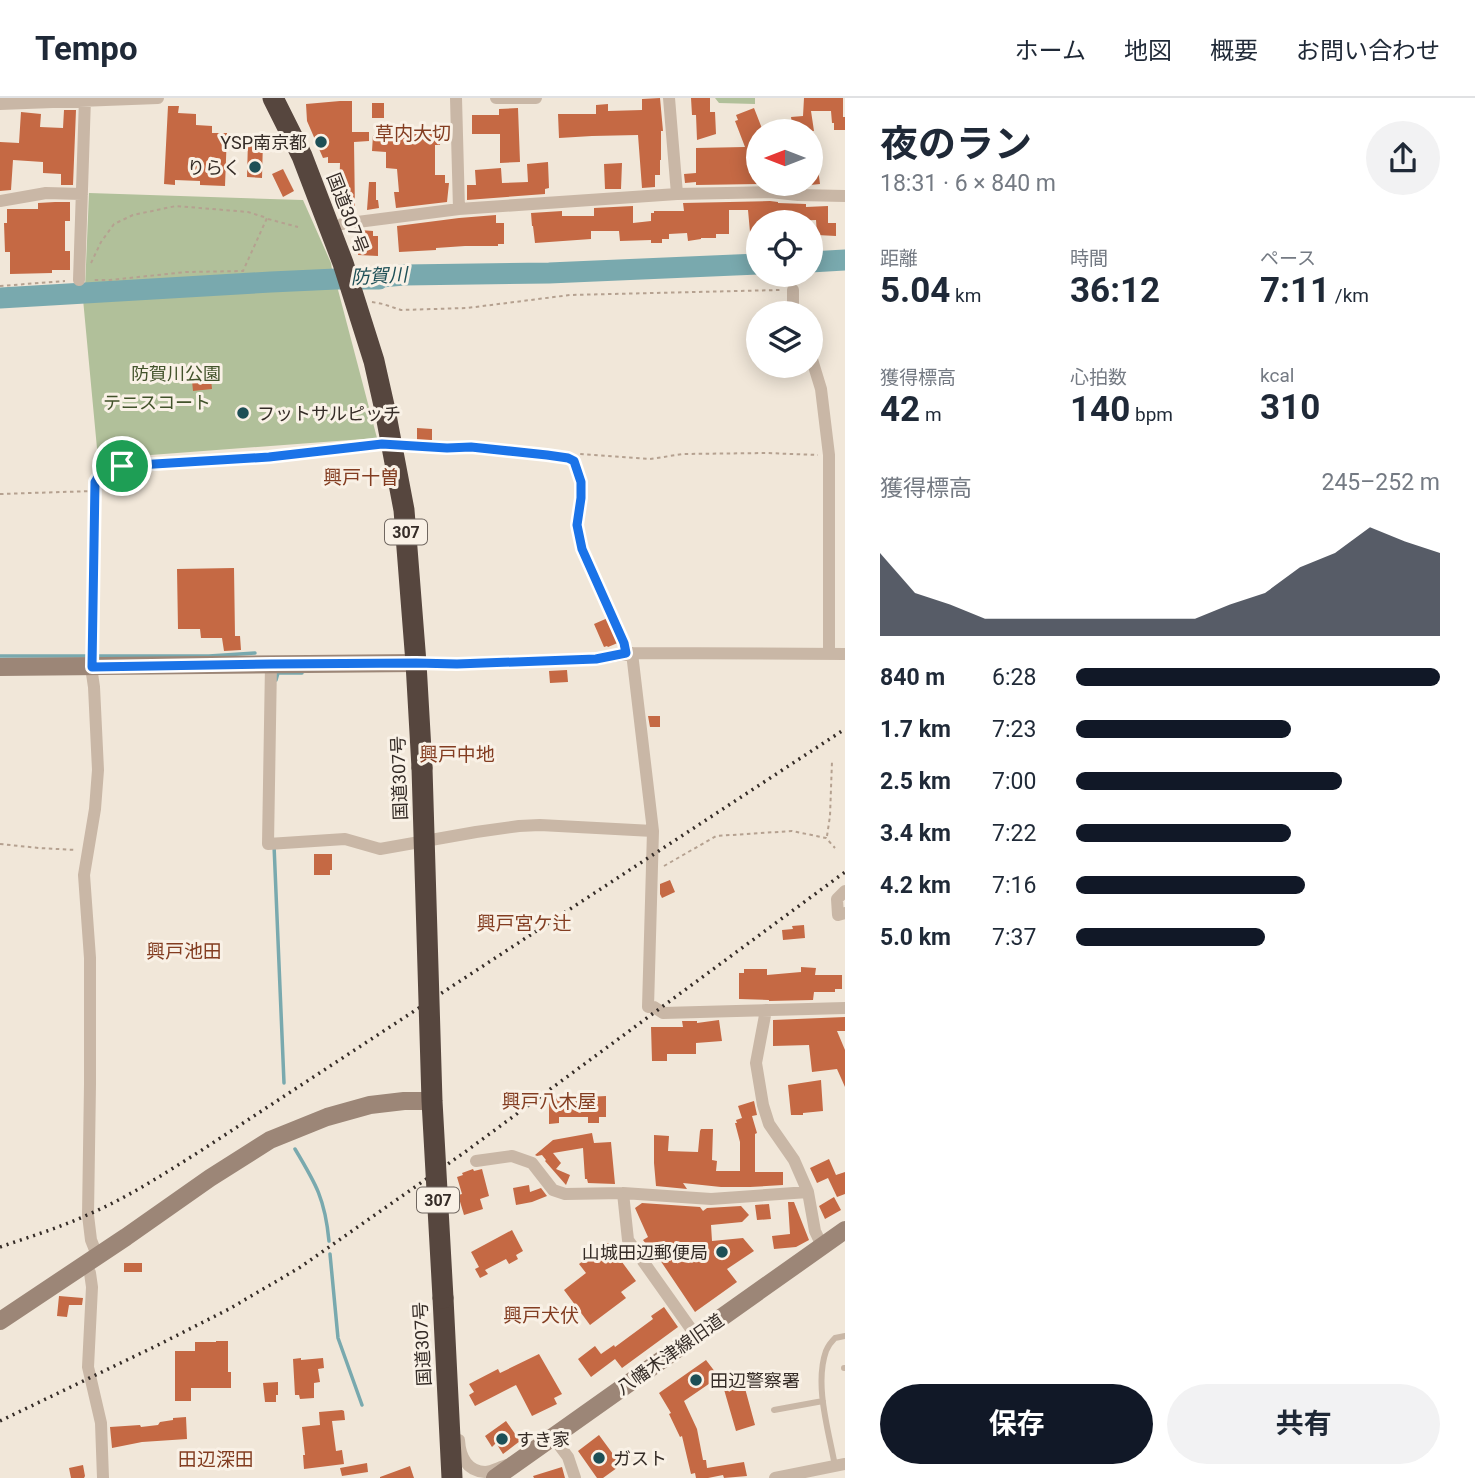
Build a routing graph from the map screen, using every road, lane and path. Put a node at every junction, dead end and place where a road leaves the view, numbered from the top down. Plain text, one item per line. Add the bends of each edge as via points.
1 (158, 98) edge
2 (273, 98) edge
3 (456, 98) edge
4 (496, 98) edge
5 (536, 98) edge
6 (669, 98) edge
7 (85, 99) edge
8 (0, 104) edge
9 (82, 194) junction
10 (677, 194) junction
11 (845, 196) edge
12 (0, 201) edge
13 (459, 209) junction
14 (267, 218) junction
15 (342, 224) dead end
16 (298, 227) dead end
17 (82, 280) junction
18 (0, 286) edge
19 (793, 290) joint
20 (355, 300) junction
21 (793, 301) edge
22 (818, 378) edge
23 (392, 446) junction
24 (830, 455) junction
25 (574, 461) junction
26 (95, 491) junction
27 (0, 494) edge
28 (629, 653) junction
29 (829, 653) junction
30 (845, 654) edge
31 (416, 663) junction
32 (271, 664) junction
33 (0, 667) edge
34 (92, 667) junction
35 (832, 761) dead end
36 (653, 831) junction
37 (827, 838) junction
38 (0, 844) edge
39 (835, 848) dead end
40 (86, 853) junction
41 (652, 873) junction
42 (845, 891) edge
43 (845, 914) edge
44 (845, 1008) edge
45 (766, 1010) junction
46 (432, 1101) junction
47 (476, 1161) dead end
48 (808, 1192) junction
49 (623, 1193) junction
50 (845, 1230) edge
51 (822, 1246) junction
52 (91, 1259) junction
53 (0, 1321) edge
54 (696, 1336) junction
55 (845, 1336) edge
56 (446, 1371) junction
57 (823, 1401) junction
58 (774, 1410) dead end
59 (553, 1437) junction
60 (520, 1460) junction
61 (840, 1465) edge
62 (103, 1478) edge
63 (452, 1478) edge
64 (495, 1478) edge
65 (575, 1478) edge
66 (775, 1478) edge

1 - 7 street
2 - 20 highway, 国道307号 / 307 via 302,156
3 - 13 street
4 - 5 street
6 - 10 street
7 - 8 street
7 - 9 street
9 - 12 street via 46,193
9 - 17 street
10 - 11 street
10 - 13 street
13 - 15 street
14 - 16 path
14 - 17 path via 243,271
14 - 17 path via 176,206 133,215 114,224
17 - 18 path
19 - 20 path via 570,295 467,308 401,310
19 - 21 street
20 - 23 highway, 国道307号 / 307
22 - 24 street
23 - 25 path via 471,447
23 - 26 path via 122,466 103,469
23 - 31 highway, 国道307号 / 307 via 404,510
24 - 25 path via 682,454 650,459 579,454
24 - 29 street
25 - 28 path via 581,482 577,525 582,549
26 - 27 path
26 - 34 path
28 - 29 street
28 - 31 street via 596,659
28 - 36 street
29 - 30 street
31 - 32 street
31 - 46 highway, 国道307号 / 307, bridge
32 - 34 street
32 - 36 street via 268,844 345,839 380,849 529,825
33 - 34 street
34 - 40 street via 98,770
35 - 37 path
36 - 41 street
37 - 39 path
37 - 41 path via 792,831 716,835
38 - 40 path
40 - 52 street
41 - 45 street via 648,1006 663,1013
42 - 43 street via 837,899 838,915
44 - 45 street
45 - 48 street via 756,1063 763,1105
46 - 52 street via 370,1105 270,1140
46 - 56 highway, 国道307号 / 307, bridge
47 - 49 street via 512,1156 532,1163 554,1190 565,1195
48 - 49 street via 711,1199
48 - 51 street
49 - 54 street via 628,1240
50 - 51 street, 八幡木津線旧道
51 - 54 street, 八幡木津線旧道
52 - 53 street
52 - 62 street via 89,1367 101,1423
54 - 59 street, 八幡木津線旧道
55 - 57 lane via 835,1338 827,1349 821,1369
56 - 60 street via 459,1414 463,1461 486,1472
56 - 63 highway, 国道307号 / 307
57 - 58 lane
57 - 61 lane
59 - 60 street, 八幡木津線旧道
59 - 65 street via 568,1457
60 - 64 street, 八幡木津線旧道
61 - 66 street

